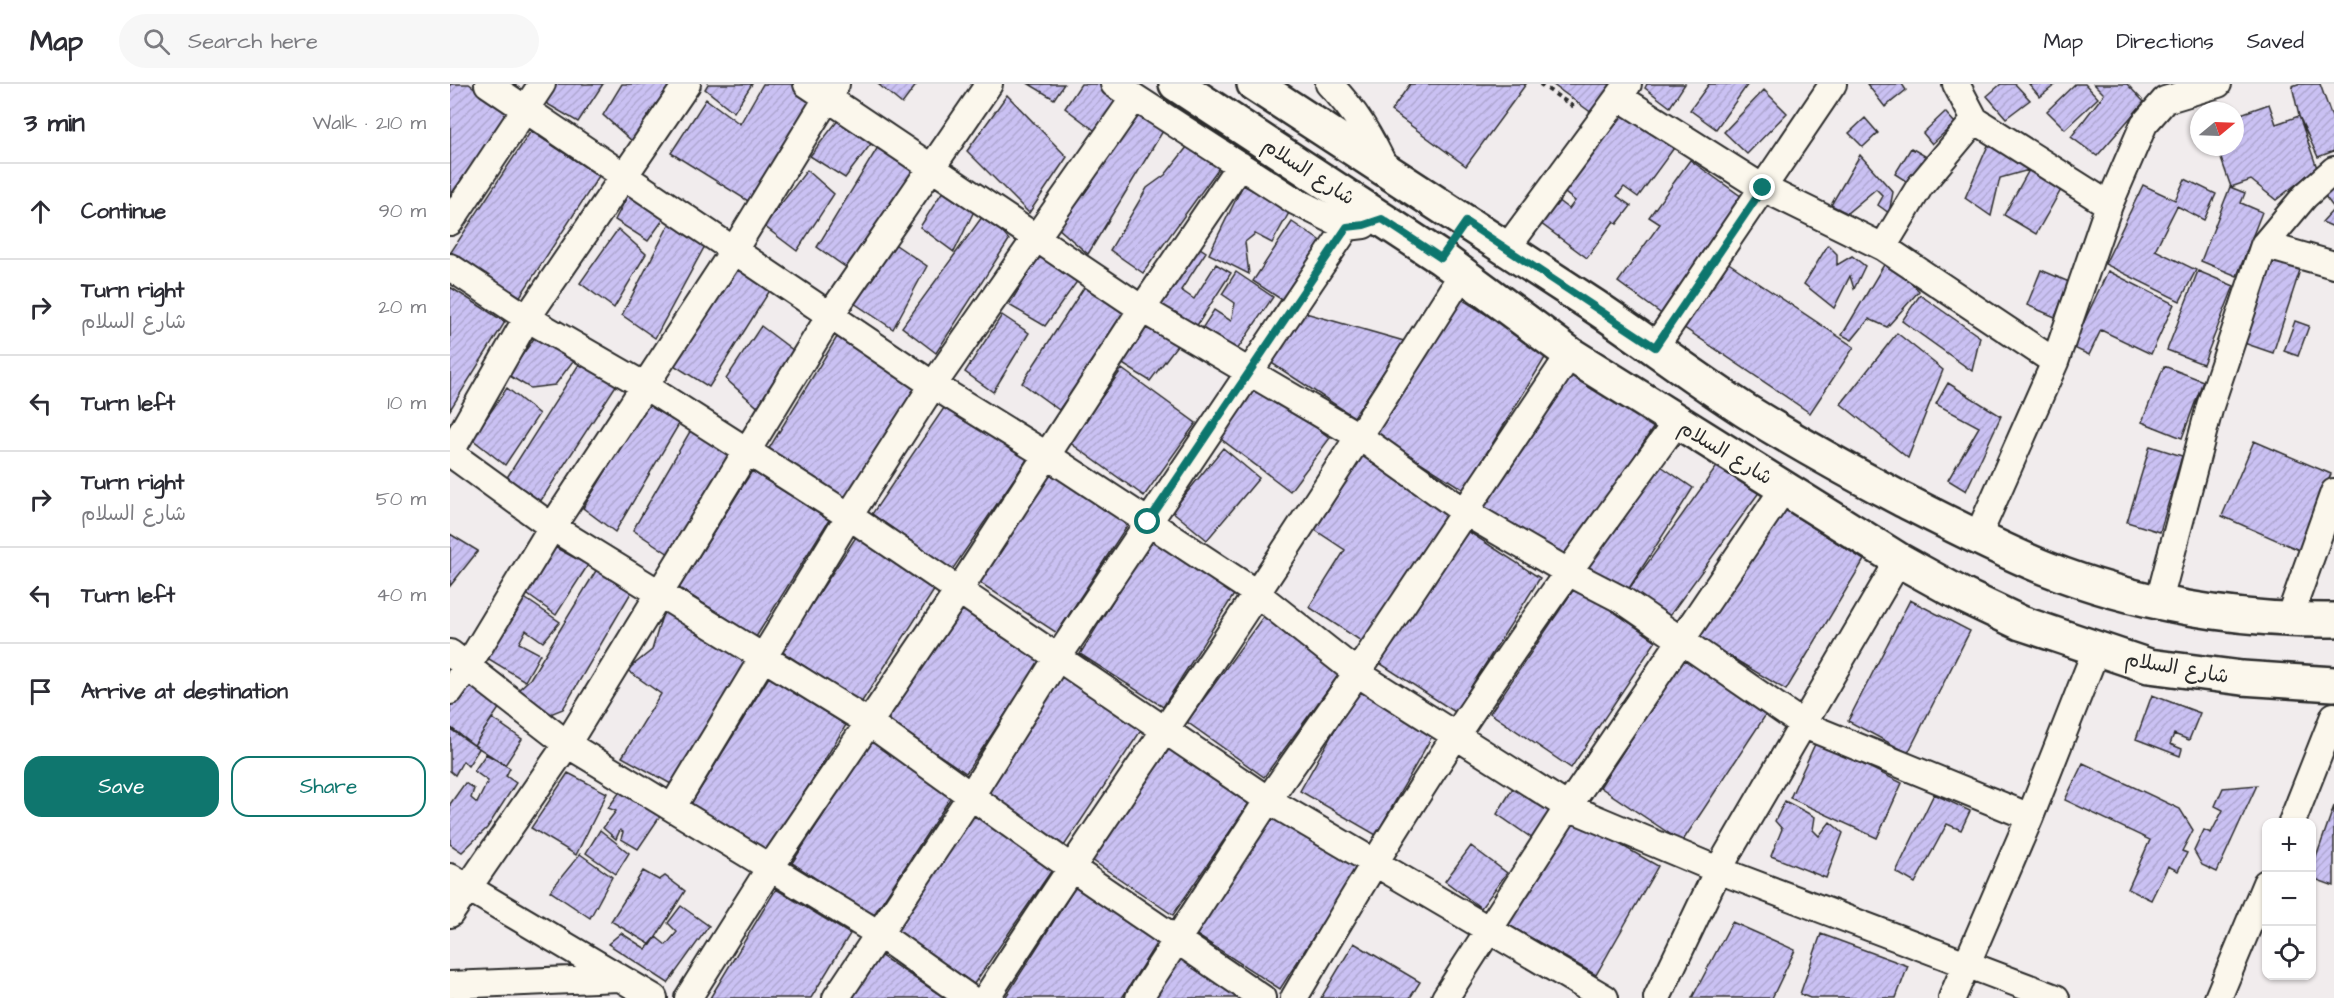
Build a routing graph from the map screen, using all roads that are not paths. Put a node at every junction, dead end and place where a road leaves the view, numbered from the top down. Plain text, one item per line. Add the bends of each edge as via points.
1 (488, 84) edge
2 (542, 84) edge
3 (687, 84) edge
4 (989, 84) edge
5 (1176, 84) edge
6 (1254, 84) edge
7 (1833, 84) edge
8 (1956, 84) edge
9 (2218, 84) edge
10 (823, 88) edge
11 (1344, 90) edge
12 (1124, 91) edge
13 (1624, 91) edge
14 (2162, 92) edge
15 (525, 110) junction
16 (1975, 120) junction
17 (1240, 165) junction
18 (932, 168) junction
19 (2334, 170) edge
20 (1387, 172) junction
21 (624, 178) junction
22 (1763, 188) junction
23 (2109, 205) junction
24 (1382, 219) junction
25 (450, 222) edge
26 (1466, 222) junction
27 (1347, 227) junction
28 (1035, 239) junction
29 (2264, 245) junction
30 (1883, 247) junction
31 (1507, 248) junction
32 (734, 250) junction
33 (2334, 265) edge
34 (1452, 266) junction
35 (450, 267) edge
36 (1142, 309) junction
37 (831, 315) junction
38 (527, 318) junction
39 (1655, 347) junction
40 (1570, 354) junction
41 (2055, 362) junction
42 (1250, 372) junction
43 (933, 385) junction
44 (645, 386) junction
45 (1676, 423) junction
46 (1360, 437) junction
47 (450, 453) edge
48 (745, 453) junction
49 (1048, 456) junction
50 (1785, 487) junction
51 (2334, 492) edge
52 (1465, 512) junction
53 (849, 516) junction
54 (1148, 522) junction
55 (552, 527) junction
56 (1977, 538) junction
57 (1899, 560) junction
58 (1568, 572) junction
59 (959, 590) junction
60 (658, 593) junction
61 (1256, 593) junction
62 (2159, 601) junction
63 (2334, 620) edge
64 (2288, 621) junction
65 (1679, 641) junction
66 (2096, 650) junction
67 (766, 657) junction
68 (1058, 657) junction
69 (459, 660) edge
70 (1357, 673) junction
71 (2334, 684) edge
72 (450, 691) edge
73 (2334, 716) edge
74 (868, 722) junction
75 (1804, 725) junction
76 (1165, 730) junction
77 (1456, 735) junction
78 (567, 744) junction
79 (972, 794) junction
80 (1268, 800) junction
81 (1568, 807) junction
82 (672, 808) junction
83 (2030, 817) junction
84 (2294, 818) edge
85 (1375, 862) junction
86 (1070, 867) junction
87 (770, 868) junction
88 (1718, 870) junction
89 (459, 883) edge
90 (2262, 893) edge
91 (450, 914) edge
92 (1489, 932) junction
93 (879, 934) junction
94 (1179, 939) junction
95 (1966, 964) junction
96 (620, 978) junction
97 (450, 985) edge
98 (654, 998) edge
99 (688, 998) edge
100 (836, 998) edge
101 (969, 998) edge
102 (986, 998) edge
103 (1139, 998) edge
104 (1262, 998) edge
105 (1294, 998) edge
106 (1445, 998) edge
107 (1605, 998) edge
108 (1657, 998) edge
109 (1952, 998) edge
110 (2055, 998) edge
111 (2218, 998) edge

1 - 15 street
2 - 15 street
3 - 21 street
4 - 18 street
5 - 24 street, شارع السلام
6 - 20 street
7 - 22 street
8 - 16 street
9 - 14 street
10 - 18 street
10 - 32 street
11 - 20 street
12 - 17 street
12 - 28 street
13 - 22 street
13 - 31 street
14 - 23 street
15 - 21 street
15 - 25 street
16 - 23 street
16 - 30 street via 1920,186
17 - 27 street via 1295,201
17 - 36 street
18 - 28 street
18 - 37 street
19 - 29 street via 2305,196
20 - 26 street
21 - 32 street
21 - 38 street
22 - 30 street
22 - 39 street
23 - 41 street
24 - 27 street
24 - 34 street, شارع السلام
26 - 31 street
26 - 34 street
27 - 42 street
28 - 36 street
28 - 43 street
29 - 33 street
29 - 62 street via 2210,406
30 - 41 street
31 - 39 street
32 - 37 street
32 - 44 street
34 - 40 street, شارع السلام
34 - 46 street
35 - 38 street
36 - 42 street
36 - 49 street
37 - 43 street
37 - 48 street
38 - 44 street
38 - 47 street
39 - 56 street via 1804,446
40 - 45 street, شارع السلام
40 - 52 street
41 - 56 street
42 - 46 street
42 - 54 street
43 - 49 street
43 - 53 street
44 - 48 street
44 - 55 street
45 - 50 street, شارع السلام
45 - 58 street
46 - 52 street
46 - 61 street
47 - 55 street
48 - 53 street
48 - 60 street
49 - 54 street
49 - 59 street
50 - 57 street, شارع السلام
50 - 65 street
51 - 64 street
52 - 58 street
52 - 70 street
53 - 59 street
53 - 67 street
54 - 61 street
54 - 68 street
55 - 60 street
55 - 69 street
56 - 62 street via 2057,572
57 - 66 street, شارع السلام via 2021,623
57 - 75 street
58 - 65 street via 1624,601
58 - 77 street
59 - 68 street
59 - 74 street
60 - 67 street
60 - 78 street
61 - 70 street
61 - 76 street
62 - 64 street via 2223,614
63 - 64 street
65 - 75 street
65 - 81 street
66 - 71 street, شارع السلام via 2149,666
66 - 83 street
67 - 74 street
67 - 82 street
68 - 76 street
68 - 79 street
69 - 72 street
69 - 78 street
70 - 77 street
70 - 80 street
73 - 84 street
74 - 79 street
74 - 87 street
75 - 83 street
75 - 88 street
76 - 80 street
76 - 86 street
77 - 81 street
77 - 85 street
78 - 82 street
78 - 89 street
79 - 86 street
79 - 93 street
80 - 85 street
80 - 94 street
81 - 88 street
81 - 92 street
82 - 87 street
83 - 95 street
85 - 92 street
85 - 105 street
86 - 94 street
86 - 102 street
87 - 93 street
87 - 99 street
88 - 95 street
88 - 108 street
89 - 91 street
89 - 96 street
90 - 111 street
92 - 106 street
92 - 107 street
93 - 100 street
93 - 101 street
94 - 103 street
94 - 104 street
95 - 109 street
95 - 110 street
96 - 97 street
96 - 98 street

